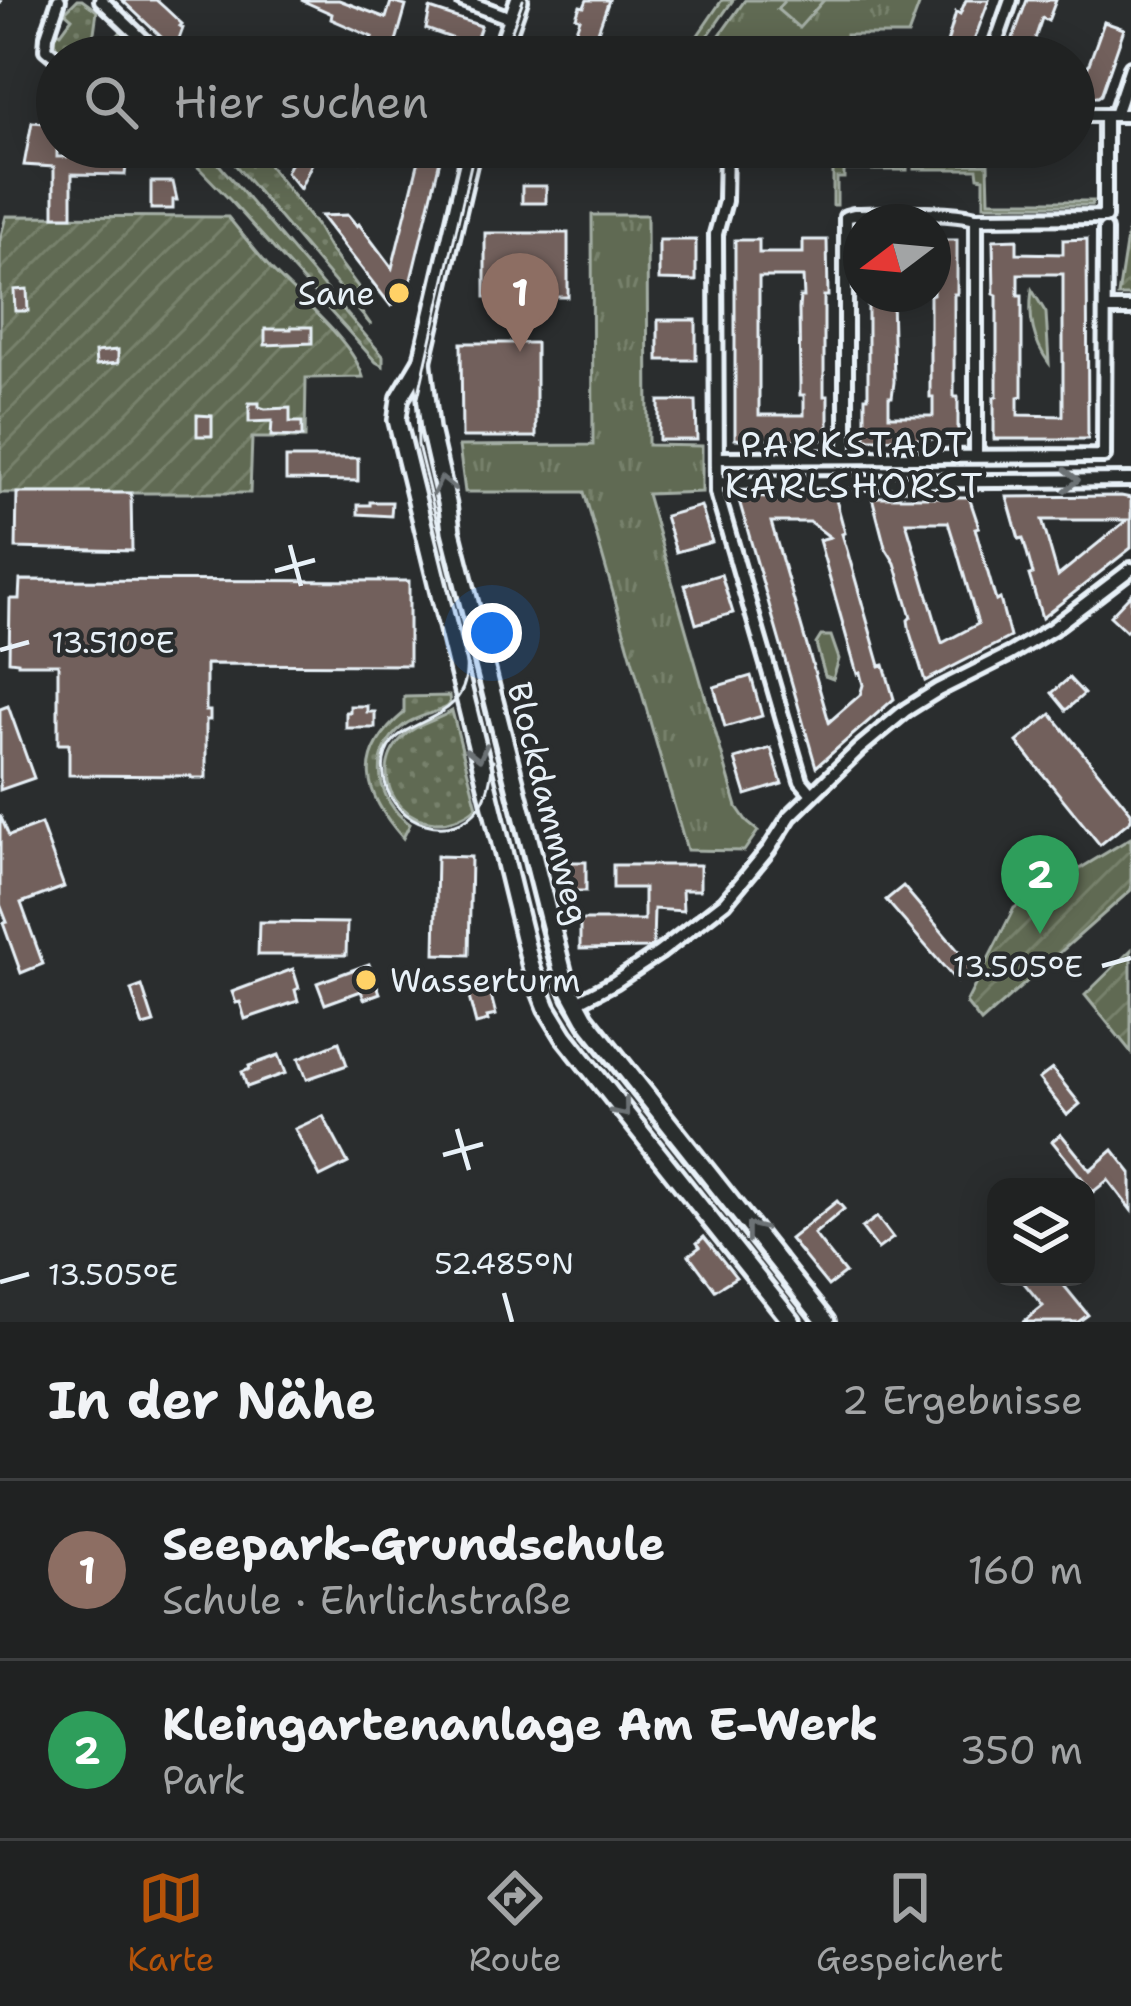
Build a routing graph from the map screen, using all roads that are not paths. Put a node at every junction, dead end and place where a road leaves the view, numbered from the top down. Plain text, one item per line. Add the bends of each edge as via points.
1 (59, 0) edge
2 (100, 0) edge
3 (462, 0) edge
4 (520, 0) edge
5 (1011, 0) edge
6 (513, 19) junction
7 (47, 36) edge
8 (139, 36) edge
9 (507, 36) edge
10 (998, 36) edge
11 (1131, 67) edge
12 (1095, 115) edge
13 (1110, 115) junction
14 (1131, 115) edge
15 (467, 168) edge
16 (726, 168) edge
17 (976, 218) junction
18 (1105, 223) junction
19 (1105, 309) junction
20 (1131, 309) edge
21 (422, 361) junction
22 (400, 398) junction
23 (426, 404) junction
24 (846, 456) junction
25 (976, 456) junction
26 (717, 458) junction
27 (1131, 481) edge
28 (717, 483) junction
29 (1131, 569) edge
30 (812, 794) junction
31 (575, 1003) junction
32 (551, 1016) junction
33 (791, 1322) edge
34 (826, 1322) edge

1 - 7 street
2 - 8 street
3 - 6 street
4 - 6 street
5 - 10 street
6 - 9 street
11 - 13 street
12 - 13 street
13 - 14 street
13 - 18 street
15 - 21 street
16 - 26 street via 716,234
17 - 18 street
17 - 24 street via 846,217
17 - 25 street
18 - 19 street
19 - 20 street
19 - 25 street via 1104,456
21 - 22 street
21 - 23 street, Blockdammweg
22 - 23 street
22 -> 32 street, Blockdammweg via 403,452 532,970
31 -> 23 street, Blockdammweg via 516,794
24 - 25 street
24 - 26 street
26 - 28 street
28 -> 27 street
28 - 30 street via 801,781
29 - 30 street via 1052,629 906,710
30 - 31 street via 725,902
31 - 32 street
34 -> 31 street, Blockdammweg
32 -> 33 street, Blockdammweg

